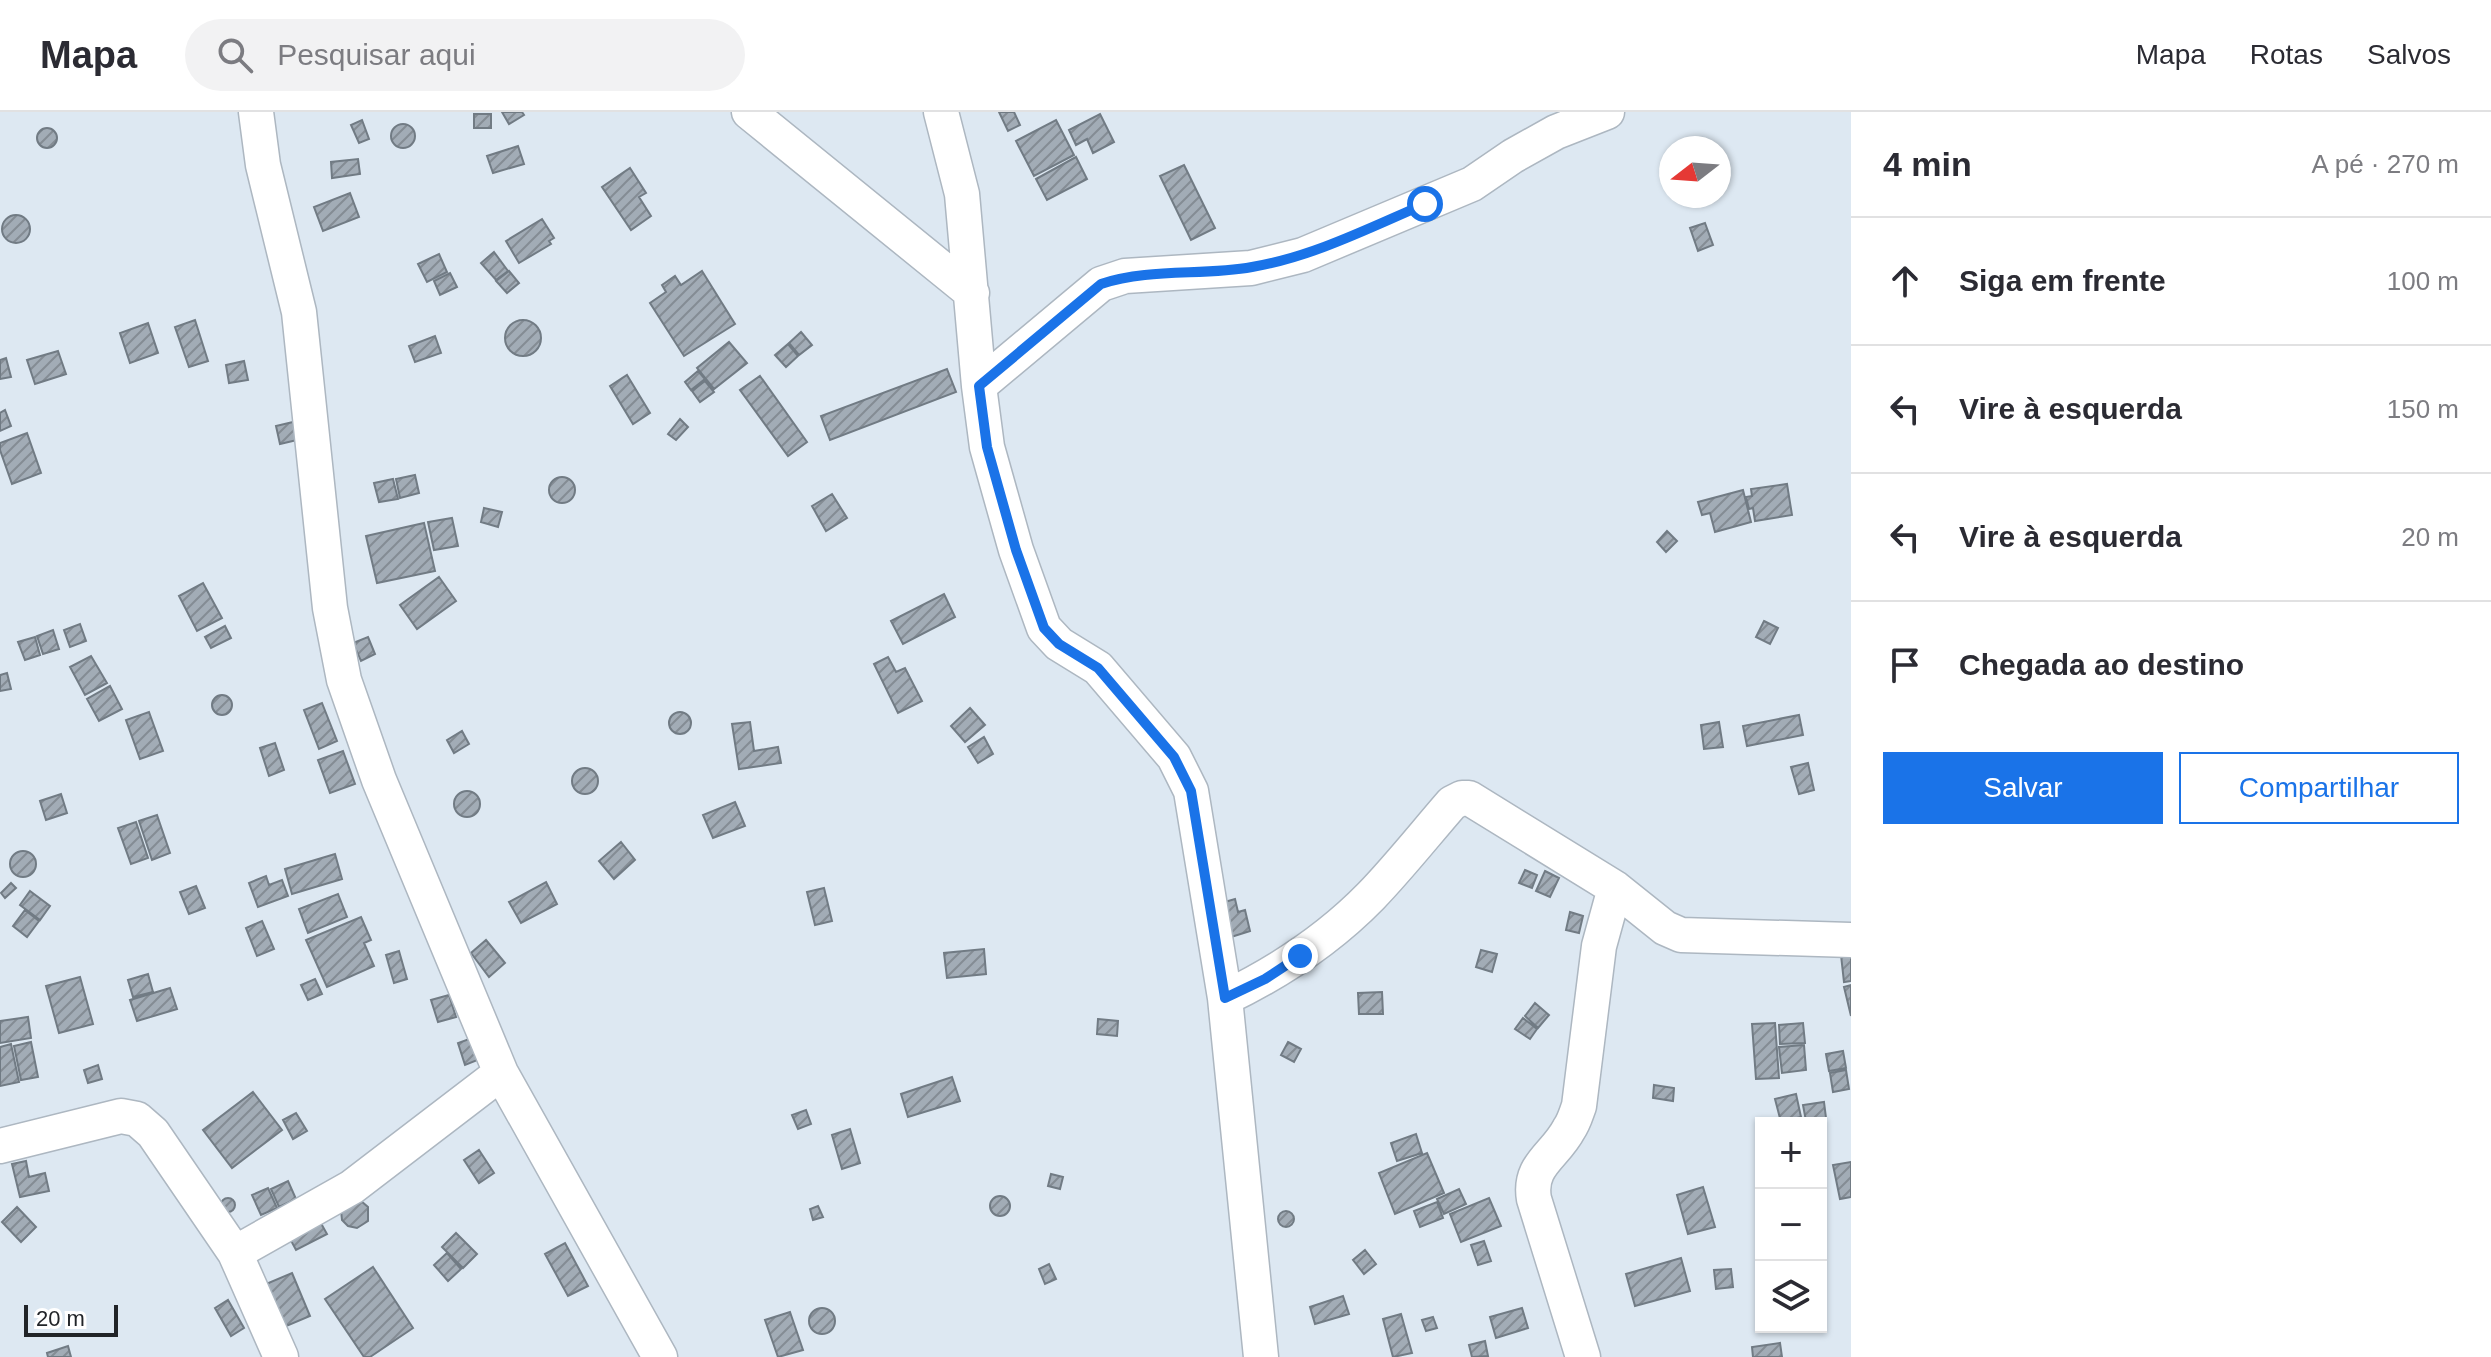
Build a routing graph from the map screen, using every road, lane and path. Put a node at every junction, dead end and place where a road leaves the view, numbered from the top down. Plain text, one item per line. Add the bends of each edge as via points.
1 (256, 112) edge
2 (749, 112) edge
3 (941, 112) edge
4 (1607, 112) edge
5 (972, 293) junction
6 (979, 386) junction
7 (1615, 888) junction
8 (1851, 940) edge
9 (1225, 998) junction
10 (501, 1073) junction
11 (0, 1146) edge
12 (235, 1253) junction
13 (281, 1357) edge
14 (660, 1357) edge
15 (1261, 1357) edge
16 (1583, 1357) edge

1 - 10 street via 263,165 299,312 330,608 344,680 379,780
2 - 5 street
3 - 5 street via 962,194
4 - 6 street via 1556,132 1472,184 1303,255 1251,268 1125,276 1101,284
5 - 6 street
6 - 9 street via 987,447 1044,628 1098,668 1174,757 1191,791
7 - 8 street via 1681,935
7 - 9 street via 1462,798 1347,917 1300,956
7 - 16 street via 1599,946 1579,1106 1569,1131 1538,1169 1532,1185
9 - 15 street
10 - 12 street via 352,1187
10 - 14 street
11 - 12 street via 121,1116 137,1119 153,1133
12 - 13 street

